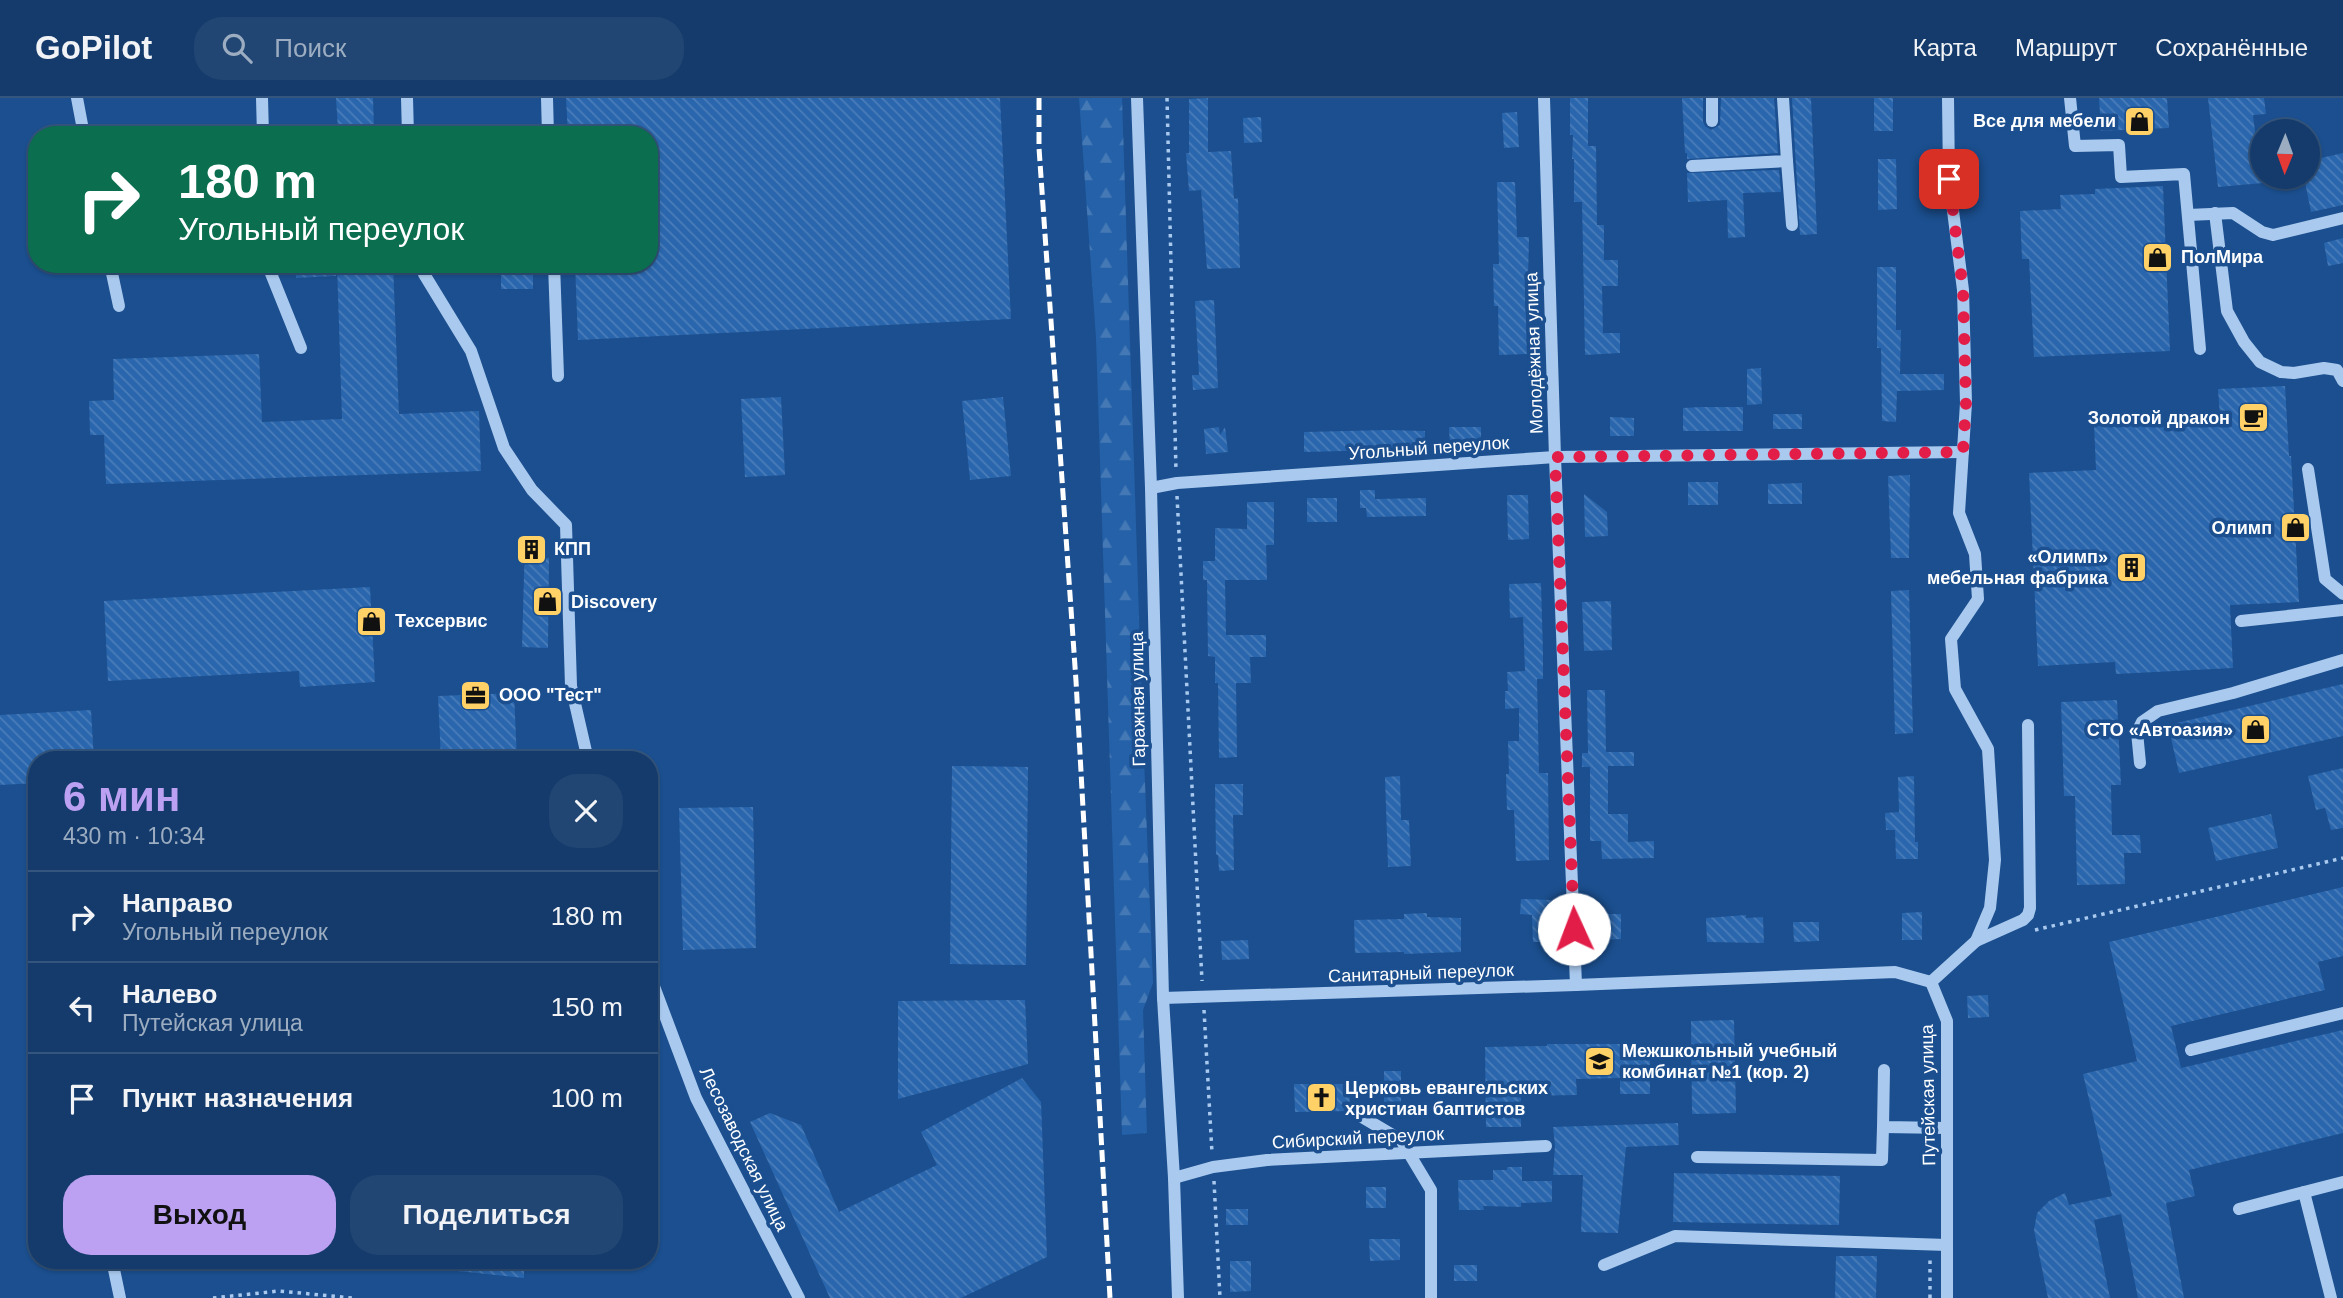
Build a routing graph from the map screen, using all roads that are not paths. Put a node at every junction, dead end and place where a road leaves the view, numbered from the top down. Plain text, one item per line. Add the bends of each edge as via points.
1 (77, 98) edge
2 (262, 98) edge
3 (407, 98) edge
4 (547, 98) edge
5 (1137, 98) edge
6 (1544, 98) edge
7 (1712, 98) edge
8 (1783, 98) edge
9 (1948, 98) edge
10 (2070, 98) edge
11 (1712, 121) dead end
12 (83, 126) edge
13 (263, 126) edge
14 (408, 126) edge
15 (548, 126) edge
16 (1787, 161) junction
17 (1692, 166) dead end
18 (2215, 213) junction
19 (2188, 215) junction
20 (2343, 218) edge
21 (1792, 225) dead end
22 (112, 273) edge
23 (271, 273) edge
24 (425, 273) edge
25 (554, 273) edge
26 (118, 306) dead end
27 (301, 348) dead end
28 (2200, 349) dead end
29 (558, 376) dead end
30 (2343, 381) edge
31 (1963, 452) junction
32 (1555, 457) junction
33 (2308, 469) dead end
34 (1150, 488) junction
35 (2343, 594) edge
36 (2343, 610) edge
37 (2241, 621) dead end
38 (2343, 660) edge
39 (2028, 725) dead end
40 (586, 751) edge
41 (2140, 763) dead end
42 (1976, 942) junction
43 (1931, 982) junction
44 (1576, 985) junction
45 (658, 997) edge
46 (1163, 998) junction
47 (2343, 1013) edge
48 (2191, 1050) dead end
49 (1884, 1070) dead end
50 (1362, 1117) dead end
51 (1883, 1127) junction
52 (1947, 1128) junction
53 (1546, 1146) dead end
54 (1410, 1152) junction
55 (1698, 1157) dead end
56 (1174, 1178) junction
57 (2343, 1182) edge
58 (2304, 1192) junction
59 (2239, 1209) dead end
60 (1947, 1245) junction
61 (1604, 1265) dead end
62 (115, 1269) edge
63 (120, 1298) edge
64 (799, 1298) edge
65 (1178, 1298) edge
66 (1431, 1298) edge
67 (1947, 1298) edge
68 (2331, 1298) edge

1 - 12 street
2 - 13 street
3 - 14 street
4 - 15 street
5 - 34 street, Гаражная улица
6 - 32 street, Молодёжная улица
7 - 11 street
8 - 16 street
9 - 31 street via 1949,179 1963,290
10 - 19 street via 2075,146 2119,145 2121,177 2184,174
16 - 17 street
16 - 21 street
18 - 19 street
18 - 20 street via 2233,213 2273,235
18 - 30 street via 2227,311 2244,342 2260,362 2281,372 2324,368 2337,370
19 - 28 street
22 - 26 street
23 - 27 street
24 - 40 street via 471,351 504,448 532,490 566,525 571,686
25 - 29 street
31 - 32 street, Угольный переулок
31 - 42 street via 1959,513 1975,554 1978,599 1951,639 1955,689 1988,749 1995,860 1990,908
32 - 34 street, Угольный переулок
32 - 44 street, Молодёжная улица
33 - 35 street via 2325,579
34 - 46 street, Гаражная улица
36 - 37 street
38 - 41 street via 2158,711 2142,722 2137,732
39 - 42 street via 2030,908 2023,920
42 - 43 street
43 - 44 street, Санитарный переулок via 1895,972
43 - 52 street, Путейская улица via 1947,1021
44 - 46 street, Санитарный переулок
45 - 64 street, Лесозаводская улица via 696,1098
46 - 56 street, Гаражная улица
47 - 48 street
49 - 51 street
50 - 54 street via 1401,1140
51 - 52 street
51 - 55 street via 1882,1160
52 - 60 street, Путейская улица
53 - 54 street, Сибирский переулок
54 - 56 street, Сибирский переулок via 1266,1160
54 - 66 street via 1431,1189
56 - 65 street, Гаражная улица
57 - 58 street
58 - 59 street
58 - 68 street
60 - 61 street via 1675,1236
60 - 67 street, Путейская улица
62 - 63 street

